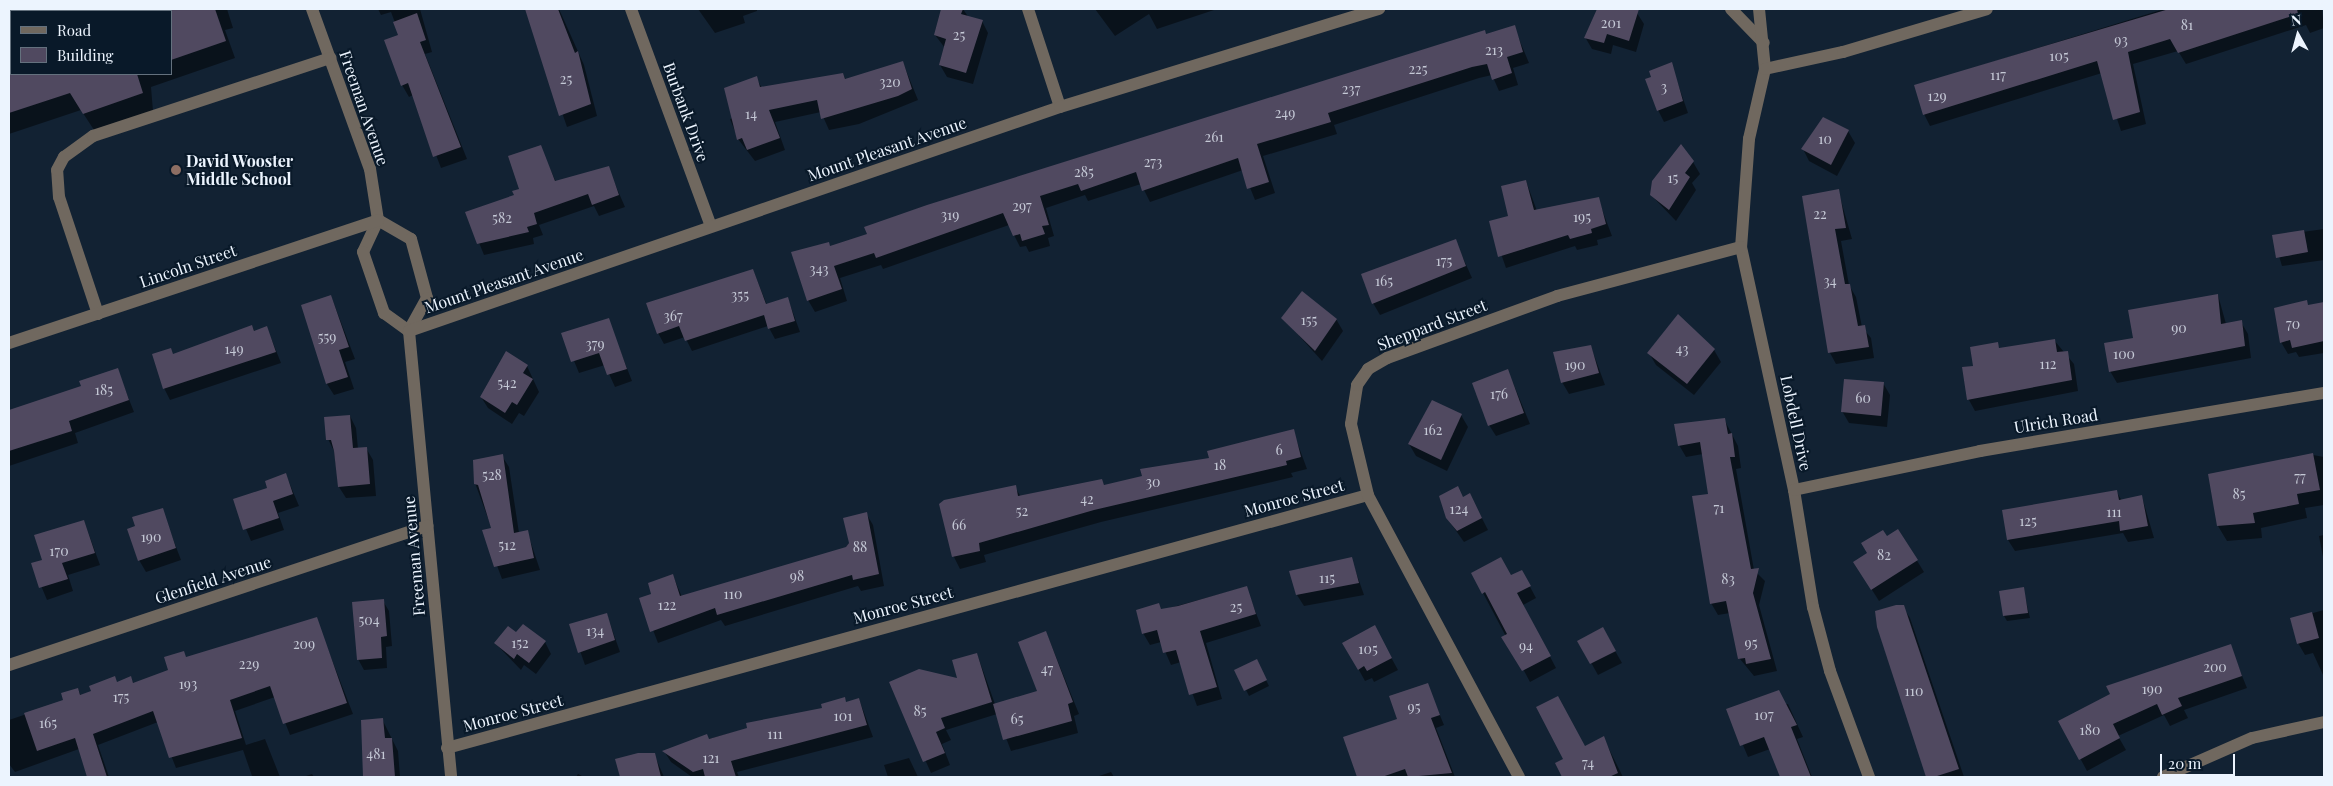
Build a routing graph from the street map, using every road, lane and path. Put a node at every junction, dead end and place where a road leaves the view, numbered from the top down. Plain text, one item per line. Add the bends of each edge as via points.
1 (312, 9) edge
2 (631, 9) edge
3 (1028, 9) edge
4 (1379, 9) edge
5 (1731, 9) edge
6 (1759, 9) edge
7 (1987, 9) edge
8 (1764, 43) junction
9 (330, 58) junction
10 (1765, 69) junction
11 (1060, 107) junction
12 (378, 220) junction
13 (711, 226) junction
14 (1741, 247) junction
15 (98, 314) junction
16 (409, 331) junction
17 (12, 340) edge
18 (2324, 393) edge
19 (1794, 490) junction
20 (1368, 495) junction
21 (428, 526) junction
22 (9, 665) edge
23 (2324, 722) edge
24 (447, 748) junction
25 (451, 777) edge
26 (1519, 777) edge
27 (1868, 777) edge
28 (2163, 777) edge

1 - 9 street, Freeman Avenue
2 - 13 street, Burbank Drive
3 - 11 street
4 - 11 street, Mount Pleasant Avenue
5 - 8 street
6 - 8 street
7 - 10 street via 1844,52
8 - 10 street
9 - 12 street, Freeman Avenue via 370,169
9 - 15 street via 93,136 64,157 57,170 59,197
10 - 14 street, Lobdell Drive via 1748,139
11 - 13 street, Mount Pleasant Avenue
12 - 15 street, Lincoln Street
12 - 16 street via 363,252 384,313
12 - 16 street via 411,239 427,298
13 - 16 street, Mount Pleasant Avenue
14 - 19 street, Lobdell Drive
14 - 20 street, Sheppard Street via 1557,296 1368,369 1352,402 1351,424
15 - 17 street, Lincoln Street
16 - 21 street, Freeman Avenue
18 - 19 street, Ulrich Road via 1980,450
19 - 27 street, Lobdell Drive via 1813,607 1830,671
20 - 24 street, Monroe Street
20 - 26 street, Sheppard Street
21 - 22 street, Glenfield Avenue
21 - 24 street, Freeman Avenue
23 - 28 street via 2252,738
24 - 25 street, Freeman Avenue

